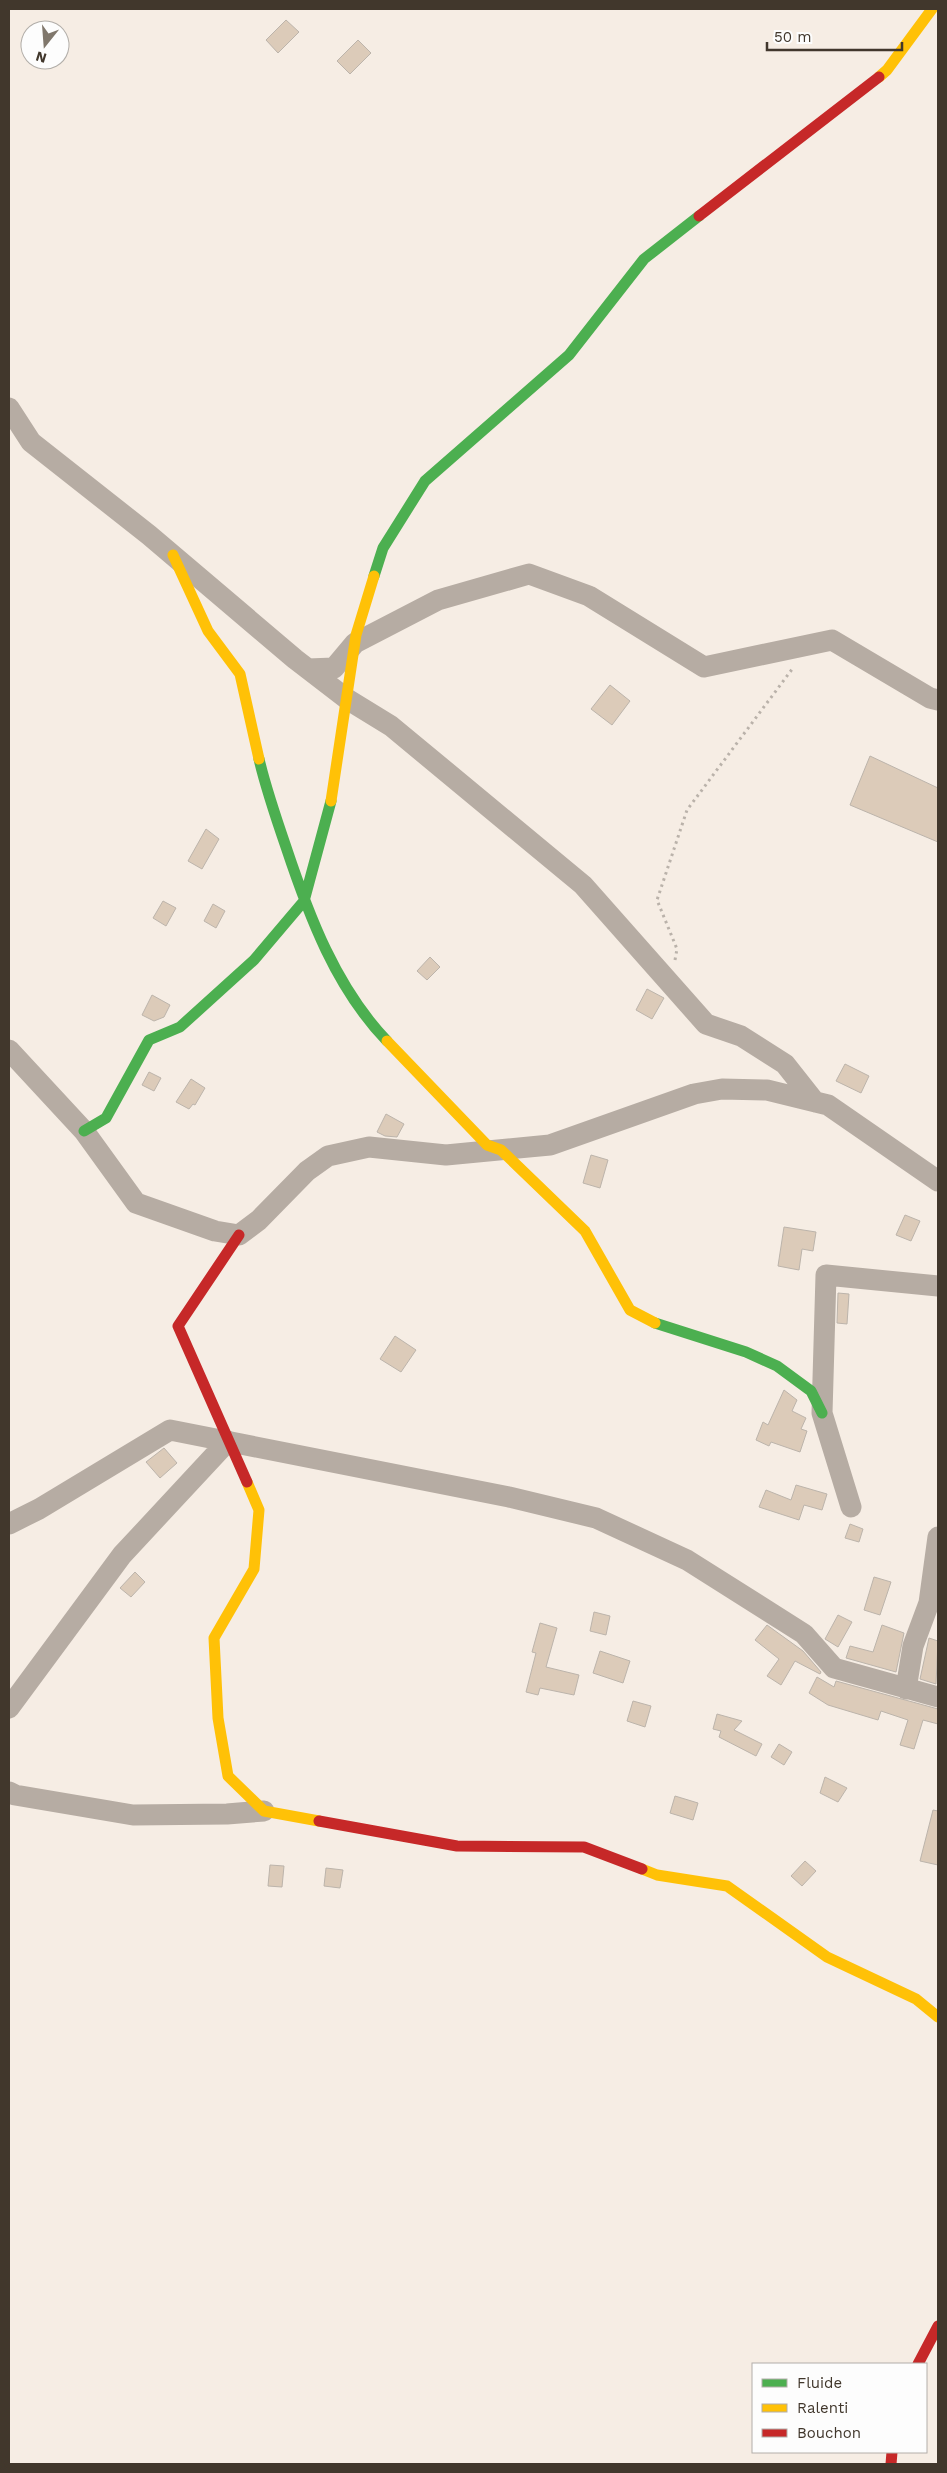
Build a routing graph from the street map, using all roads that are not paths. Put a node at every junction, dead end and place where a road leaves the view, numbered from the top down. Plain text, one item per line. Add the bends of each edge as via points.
1 (932, 9) edge
2 (9, 408) edge
3 (173, 555) junction
4 (355, 643) junction
5 (308, 669) junction
6 (347, 699) junction
7 (938, 700) edge
8 (304, 901) junction
9 (9, 1050) edge
10 (815, 1102) junction
11 (84, 1131) junction
12 (501, 1150) junction
13 (938, 1181) edge
14 (239, 1235) junction
15 (938, 1286) edge
16 (822, 1413) junction
17 (228, 1441) junction
18 (851, 1507) dead end
19 (9, 1524) edge
20 (938, 1537) edge
21 (906, 1690) junction
22 (938, 1697) edge
23 (9, 1708) edge
24 (9, 1792) edge
25 (264, 1811) junction
26 (938, 2018) edge
27 (938, 2326) edge
28 (919, 2363) edge

1 - 4 street via 887,70 644,259 569,355 425,481 383,548
2 - 3 street via 31,442
3 - 5 street
3 - 8 street via 208,631 240,674 265,786
4 - 5 street via 334,668
4 - 6 street
4 - 7 street via 438,600 529,574 589,596 704,667 832,640
5 - 6 street
6 - 8 street via 332,797
6 - 10 street via 391,726 583,885 706,1024 741,1036 785,1064
8 - 11 street via 254,960 180,1027 149,1040 106,1118
8 - 12 street via 318,934 366,1019 487,1145
9 - 11 street
10 - 12 street via 767,1090 712,1091 694,1094 550,1145
10 - 13 street via 828,1105
11 - 14 street via 136,1202 215,1230
12 - 14 street via 446,1155 369,1147 328,1156 307,1171 259,1220
12 - 16 street via 585,1231 630,1310 647,1322 746,1352 778,1366 811,1391
14 - 17 street via 178,1326
15 - 16 street via 826,1275
16 - 18 street
17 - 19 street via 170,1430
17 - 21 street via 509,1497 596,1518 687,1560 804,1634 834,1668
17 - 23 street via 122,1555
17 - 25 street via 259,1510 254,1569 214,1638 218,1718 228,1776
20 - 21 street via 929,1603 913,1646
21 - 22 street
24 - 25 street via 134,1815
25 - 26 street via 457,1846 584,1847 657,1875 728,1886 827,1957 916,1999
27 - 28 street

